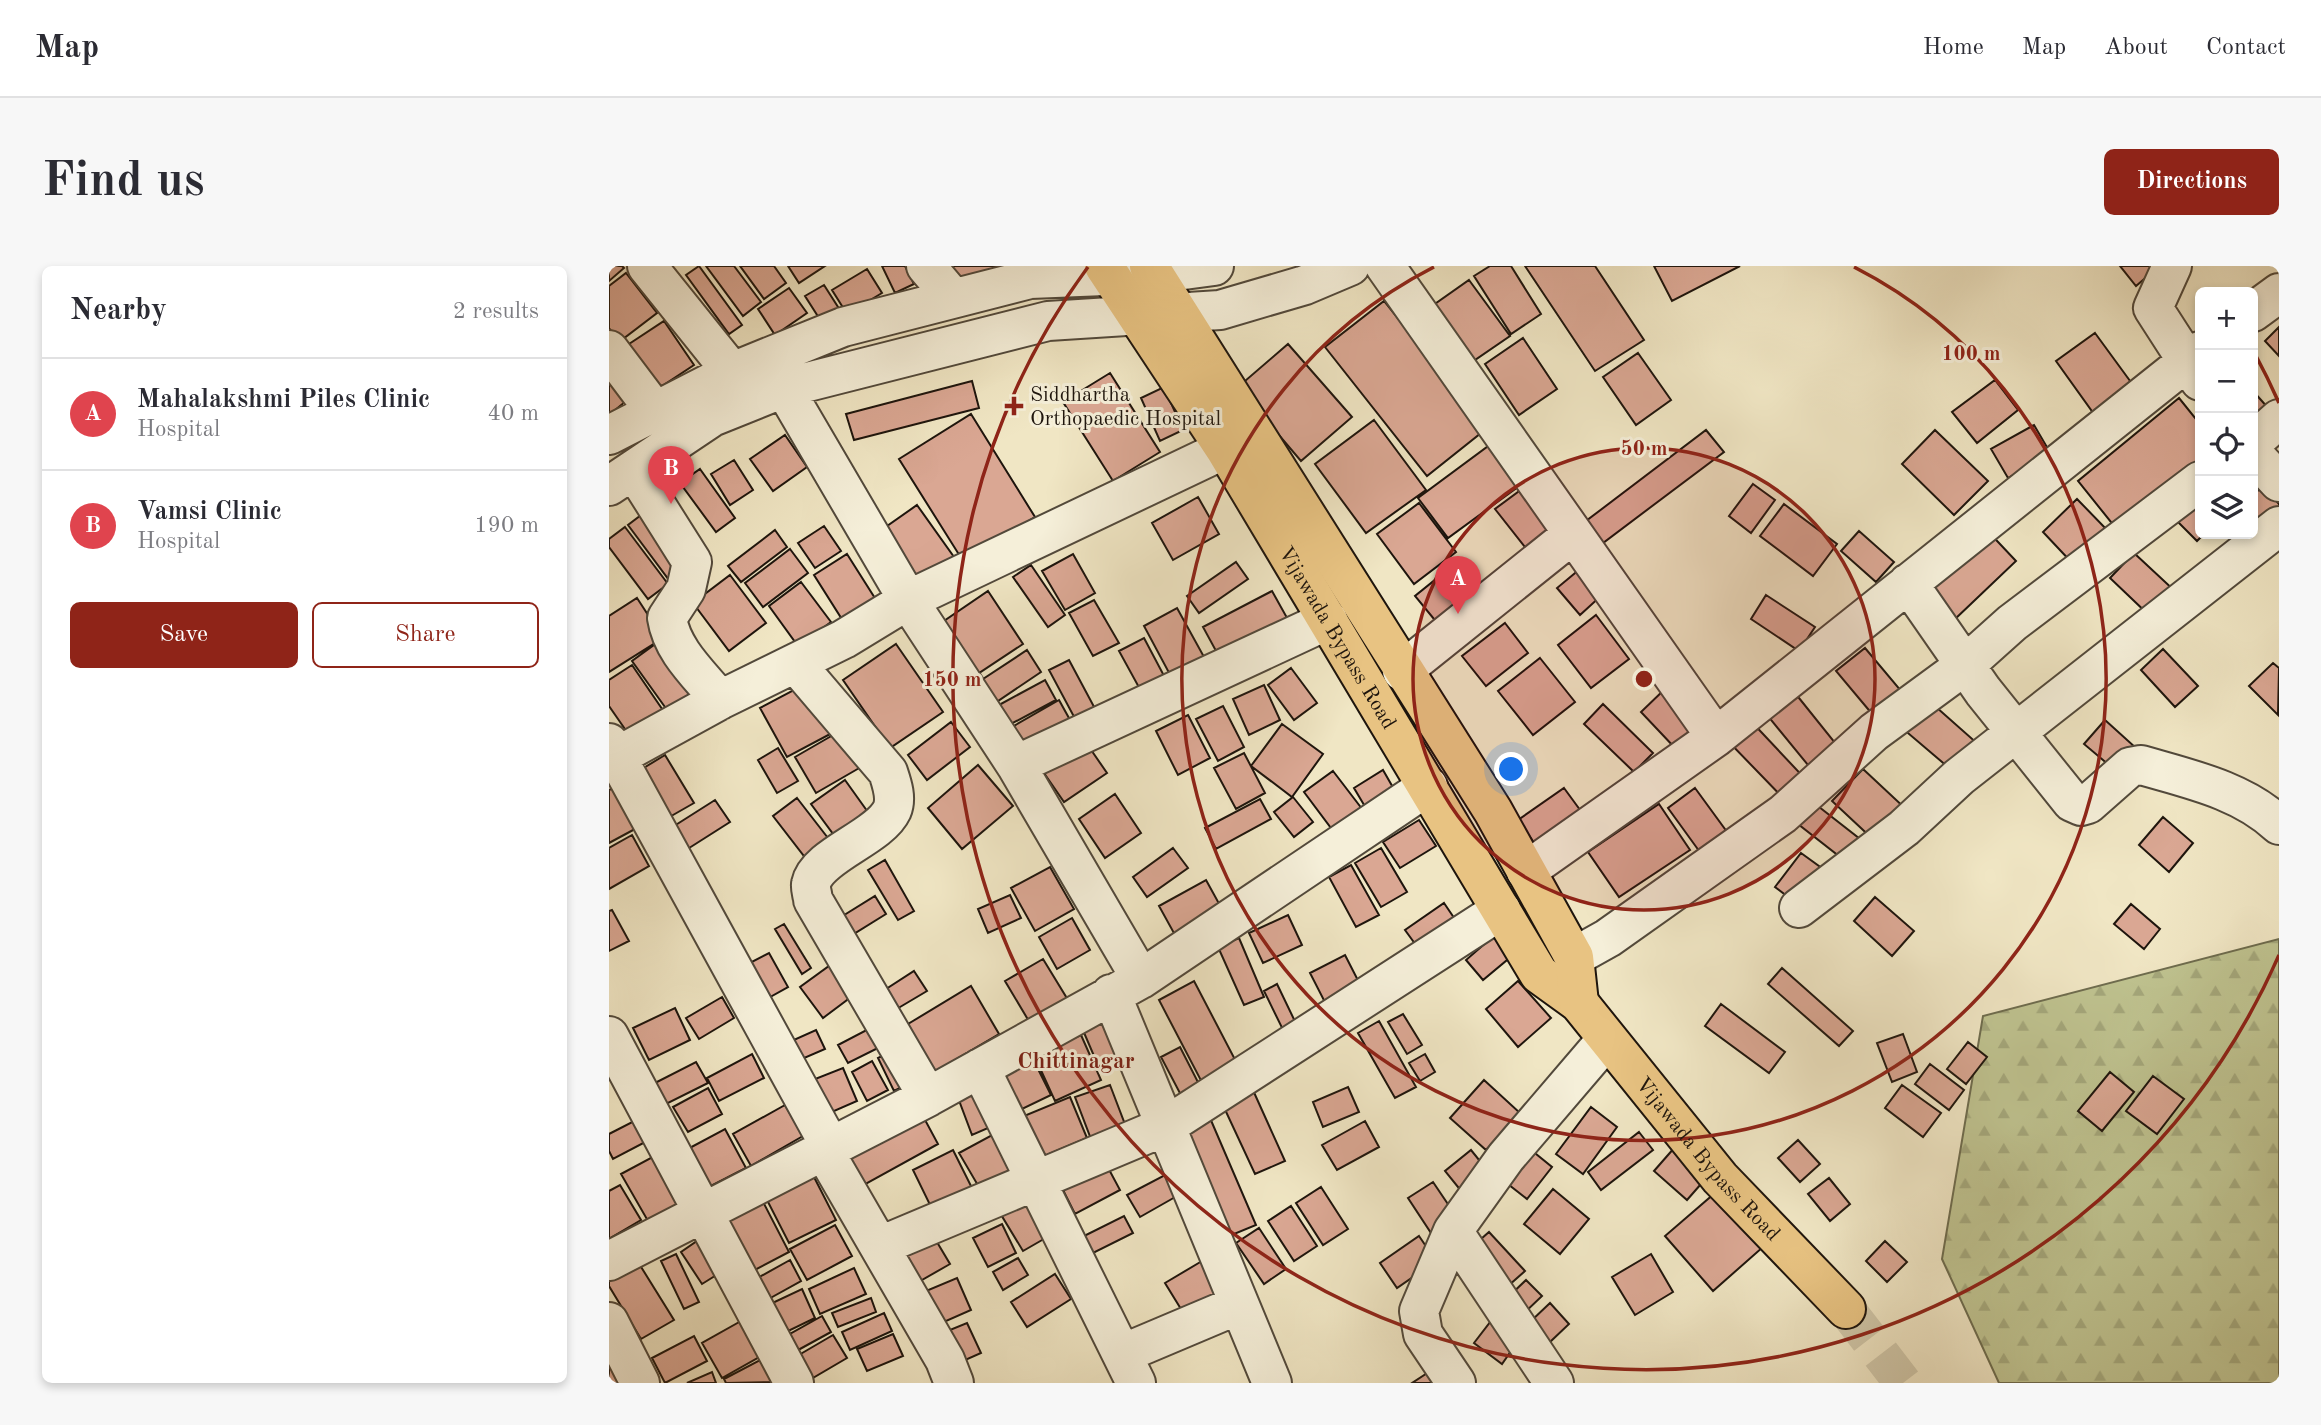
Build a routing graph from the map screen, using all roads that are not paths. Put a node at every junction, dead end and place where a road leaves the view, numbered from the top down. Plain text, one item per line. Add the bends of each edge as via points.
1 (646, 266) edge
2 (926, 266) edge
3 (1214, 266) edge
4 (1350, 266) edge
5 (1385, 266) edge
6 (2172, 266) edge
7 (1152, 270) edge
8 (1108, 271) edge
9 (1024, 272) edge
10 (2279, 293) edge
11 (953, 298) junction
12 (2258, 308) edge
13 (1178, 314) junction
14 (1136, 315) junction
15 (609, 350) edge
16 (2195, 363) edge
17 (2195, 365) edge
18 (731, 372) junction
19 (784, 388) junction
20 (656, 411) junction
21 (2279, 419) edge
22 (609, 435) edge
23 (2258, 438) edge
24 (1225, 449) junction
25 (2258, 459) edge
26 (622, 478) edge
27 (2279, 482) edge
28 (2195, 485) edge
29 (2279, 526) edge
30 (1573, 534) junction
31 (1908, 583) junction
32 (908, 600) junction
33 (1328, 620) junction
34 (796, 664) junction
35 (1964, 666) junction
36 (1402, 671) junction
37 (720, 700) junction
38 (2016, 732) junction
39 (1716, 737) junction
40 (612, 753) edge
41 (1016, 765) junction
42 (1428, 786) junction
43 (2279, 825) edge
44 (1526, 871) junction
45 (1799, 908) dead end
46 (1501, 910) junction
47 (1574, 957) junction
48 (1126, 987) junction
49 (1579, 1003) junction
50 (609, 1036) edge
51 (1607, 1039) junction
52 (980, 1068) junction
53 (928, 1097) junction
54 (1166, 1126) junction
55 (827, 1148) junction
56 (1036, 1180) junction
57 (706, 1212) junction
58 (1453, 1231) junction
59 (880, 1246) junction
60 (609, 1261) edge
61 (1238, 1305) junction
62 (1846, 1309) tunnel mouth
63 (609, 1322) edge
64 (1129, 1369) edge
65 (640, 1383) edge
66 (795, 1383) edge
67 (954, 1383) edge
68 (1272, 1383) edge
69 (1456, 1383) edge
70 (1554, 1383) edge

1 - 18 street
2 - 11 street
3 - 7 street
4 - 13 street via 1261,299 1220,310
5 - 30 street
6 - 16 street via 2153,307
7 - 8 street
7 - 13 main road, Vijawada Bypass Road
8 - 9 street
8 - 14 main road, Vijawada Bypass Road
9 - 11 street
10 - 12 street
11 - 18 street via 843,327
13 - 14 street
13 - 36 main road, Vijawada Bypass Road
14 - 19 street via 1048,321
14 - 24 main road, Vijawada Bypass Road
15 - 20 street
17 - 31 street
18 - 20 street
19 - 26 street via 712,417
19 - 32 street
20 - 22 street
21 - 23 street
24 - 32 street
24 - 33 main road, Vijawada Bypass Road
25 - 27 street
26 - 37 street via 692,562 686,589 667,618 669,632
28 - 35 street via 2012,623
29 - 38 street
30 - 36 street
30 - 39 street
31 - 35 street
31 - 39 street
32 - 34 street
32 - 41 street
33 - 41 street
33 - 42 main road, Vijawada Bypass Road
34 - 37 street
34 - 53 street via 888,772 894,792 892,810 817,872 811,884 813,900
35 - 38 street
35 - 47 street via 1874,732 1783,814 1608,938
36 - 44 main road, Vijawada Bypass Road via 1493,811
37 - 40 street
38 - 43 street via 2072,802 2081,806 2130,768 2141,765 2226,791
38 - 45 street via 1904,828
39 - 44 street
40 - 55 street
41 - 48 street
42 - 46 main road, Vijawada Bypass Road
42 - 48 street
44 - 47 main road, Vijawada Bypass Road
46 - 49 main road, Vijawada Bypass Road via 1539,974
46 - 54 street
47 - 49 main road, Vijawada Bypass Road
48 - 52 street
48 - 54 street
49 - 51 main road, Vijawada Bypass Road
50 - 57 street
51 - 58 street via 1506,1157
51 - 62 main road, Vijawada Bypass Road via 1720,1178
52 - 53 street
52 - 56 street
53 - 55 street
54 - 56 street
54 - 61 street
55 - 57 street
55 - 59 street
56 - 59 street
56 - 64 street
57 - 60 street
57 - 66 street
58 - 69 street via 1419,1311 1423,1334
58 - 70 street
59 - 67 street
61 - 64 street
61 - 68 street
63 - 65 street

